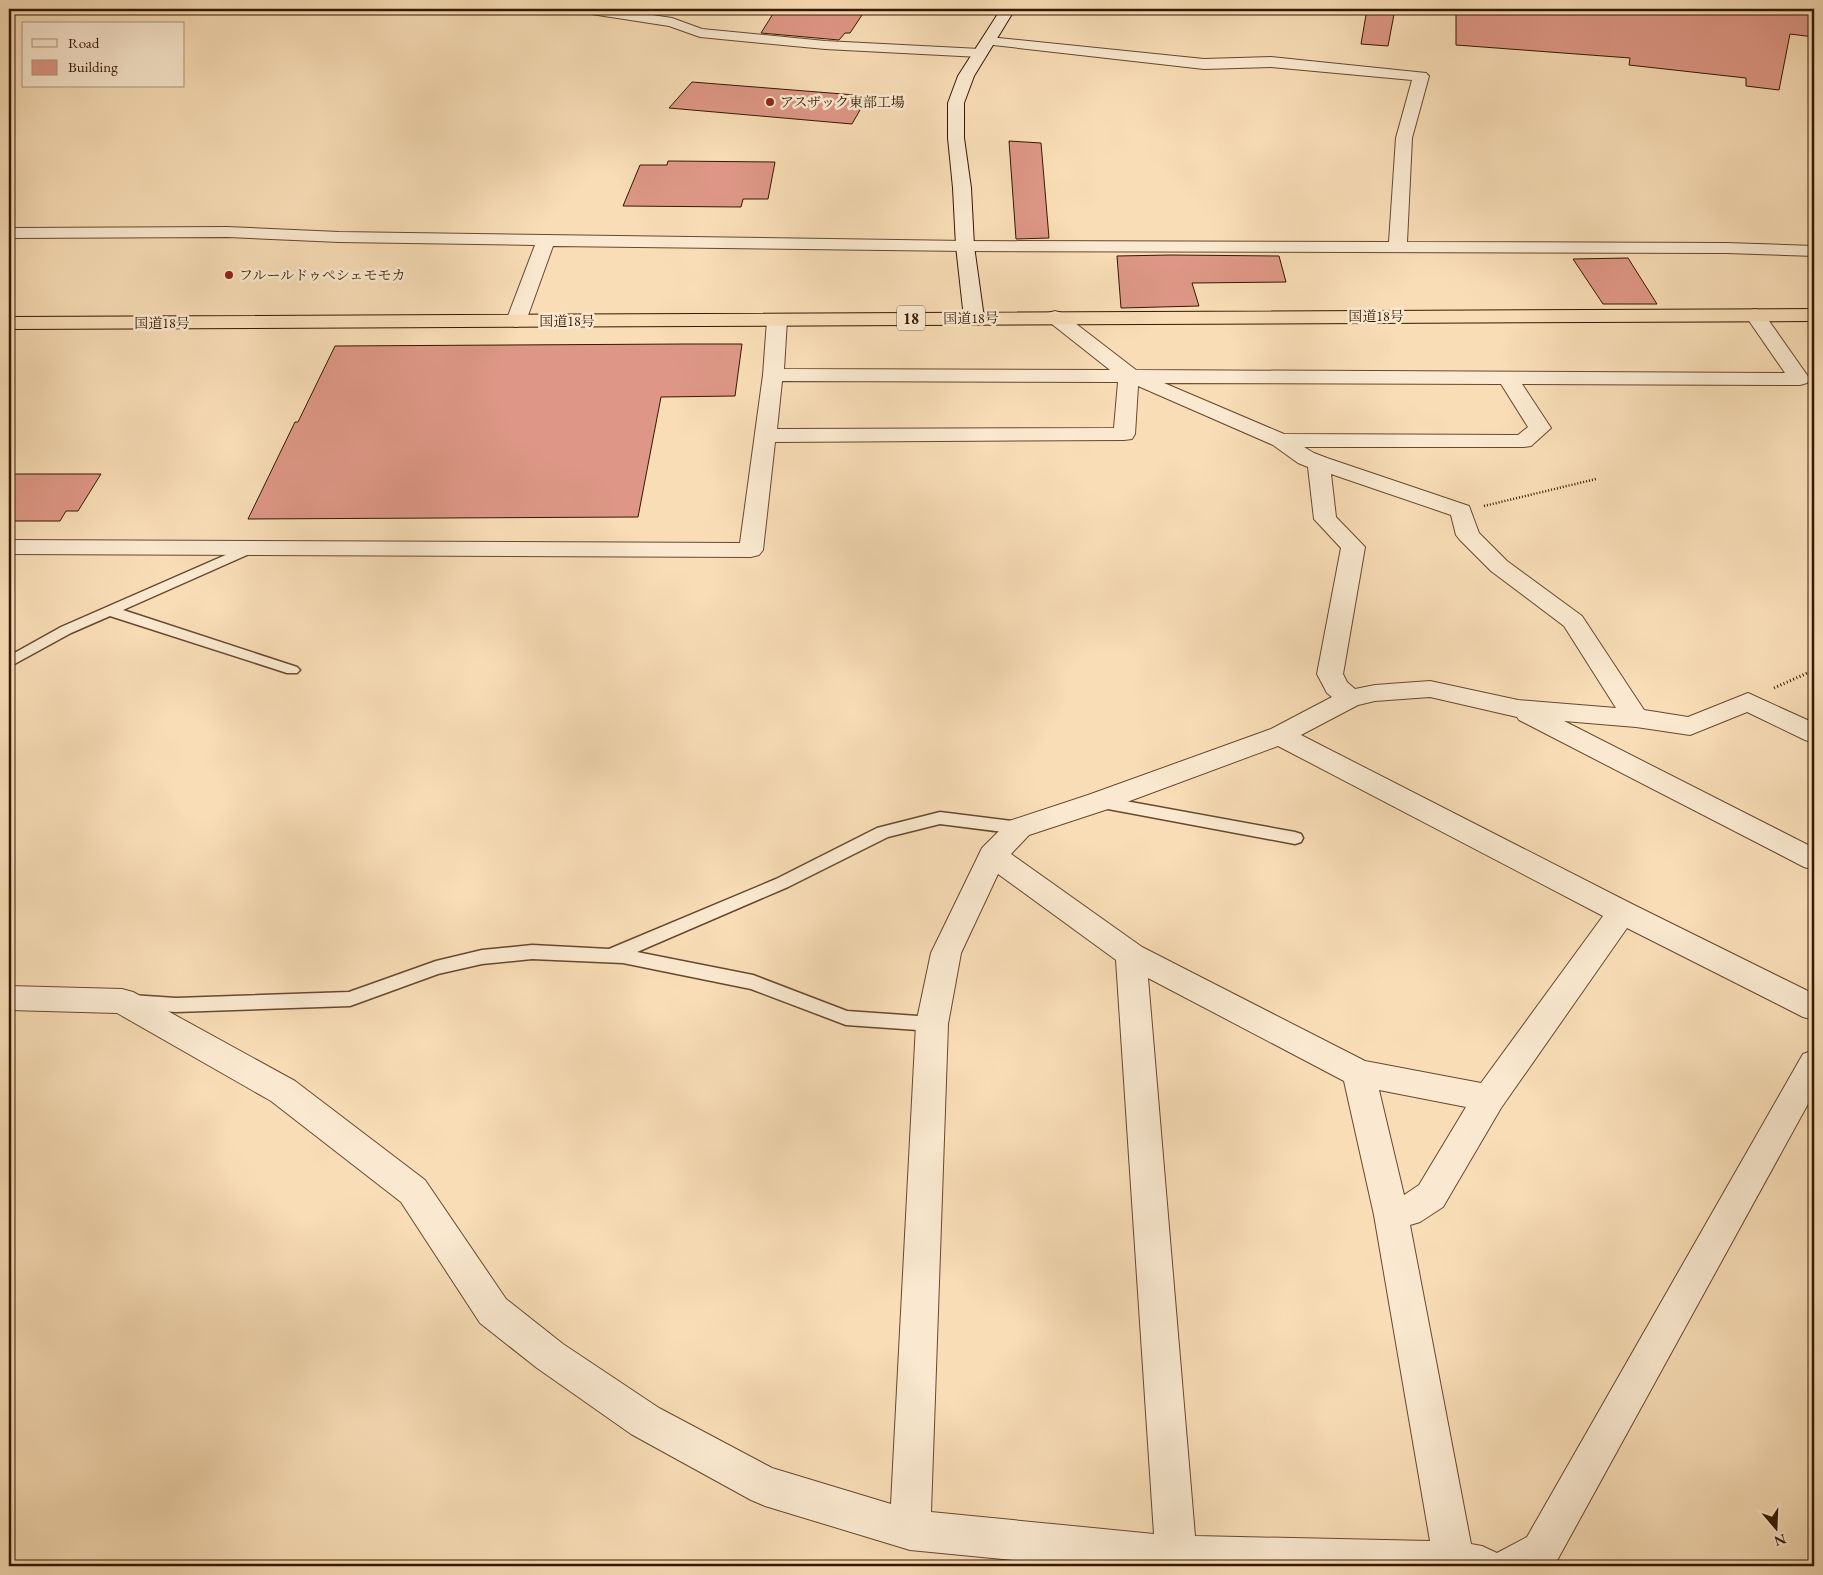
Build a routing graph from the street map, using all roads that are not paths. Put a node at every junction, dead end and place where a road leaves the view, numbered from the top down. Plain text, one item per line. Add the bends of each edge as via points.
1 (586, 9) edge
2 (1008, 9) edge
3 (985, 47) junction
4 (9, 233) edge
5 (546, 240) junction
6 (965, 246) junction
7 (1398, 248) junction
8 (1814, 251) edge
9 (1755, 315) junction
10 (1814, 315) edge
11 (1055, 317) junction
12 (974, 318) junction
13 (777, 320) junction
14 (516, 321) junction
15 (9, 323) edge
16 (773, 375) junction
17 (1129, 375) junction
18 (1507, 377) junction
19 (764, 436) junction
20 (1281, 440) junction
21 (1319, 463) junction
22 (9, 547) edge
23 (253, 547) junction
24 (110, 610) junction
25 (9, 662) edge
26 (292, 670) dead end
27 (1351, 698) junction
28 (1518, 710) junction
29 (1636, 718) junction
30 (1814, 734) edge
31 (1280, 735) junction
32 (1098, 802) junction
33 (1019, 828) junction
34 (1295, 838) dead end
35 (992, 855) junction
36 (1814, 860) edge
37 (1622, 912) junction
38 (611, 955) junction
39 (1131, 955) junction
40 (9, 998) edge
41 (122, 1001) junction
42 (1814, 1008) edge
43 (932, 1024) junction
44 (1814, 1062) edge
45 (1359, 1073) junction
46 (1489, 1098) junction
47 (1391, 1215) junction
48 (910, 1530) junction
49 (1177, 1561) edge
50 (1463, 1565) edge
51 (1512, 1566) edge

1 - 3 street via 672,22 700,33 825,45
2 - 3 street
3 - 6 street via 966,76 956,103
3 - 7 street via 1204,64 1271,62 1421,76 1404,138
4 - 5 street via 227,232
5 - 6 street
5 - 14 street
6 - 7 street
6 - 12 street
7 - 8 street
9 - 10 highway, 国道18号 / 18
9 - 11 highway, 国道18号 / 18
9 - 18 street via 1800,379
11 - 12 highway, 国道18号 / 18
11 - 17 street
12 - 13 highway, 国道18号 / 18
13 - 14 highway, 国道18号 / 18
13 - 16 street
14 - 15 highway, 国道18号 / 18
16 - 17 street
16 - 19 street
17 - 18 street
17 - 19 street via 1124,434
17 - 20 street
18 - 20 street via 1540,428 1523,441
19 - 23 street via 751,550
20 - 21 street
21 - 27 street via 1325,519 1353,547 1330,674 1336,687
21 - 29 street via 1461,512 1468,534 1493,560 1573,621
22 - 23 street
23 - 24 lane
24 - 25 lane
24 - 26 lane
27 - 28 street via 1430,689
27 - 31 street
28 - 29 street
28 - 36 street
29 - 30 street via 1690,726 1748,702
31 - 32 street
31 - 37 street
32 - 33 street
32 - 34 lane
33 - 35 street
33 - 38 lane via 940,818 883,832 782,884
35 - 39 street
35 - 43 street via 946,954
37 - 42 street
37 - 46 street
38 - 41 lane via 532,952 482,957 436,968 350,999 176,1005
38 - 43 lane via 753,982 846,1018
39 - 45 street
39 - 49 street
40 - 41 street
41 - 48 street via 283,1091 413,1191 493,1311 550,1356 646,1421 765,1486
43 - 48 street
44 - 51 street via 1541,1551
45 - 46 street
45 - 47 street
46 - 47 street via 1431,1196 1408,1211
47 - 50 street
48 - 49 street
49 - 50 street

